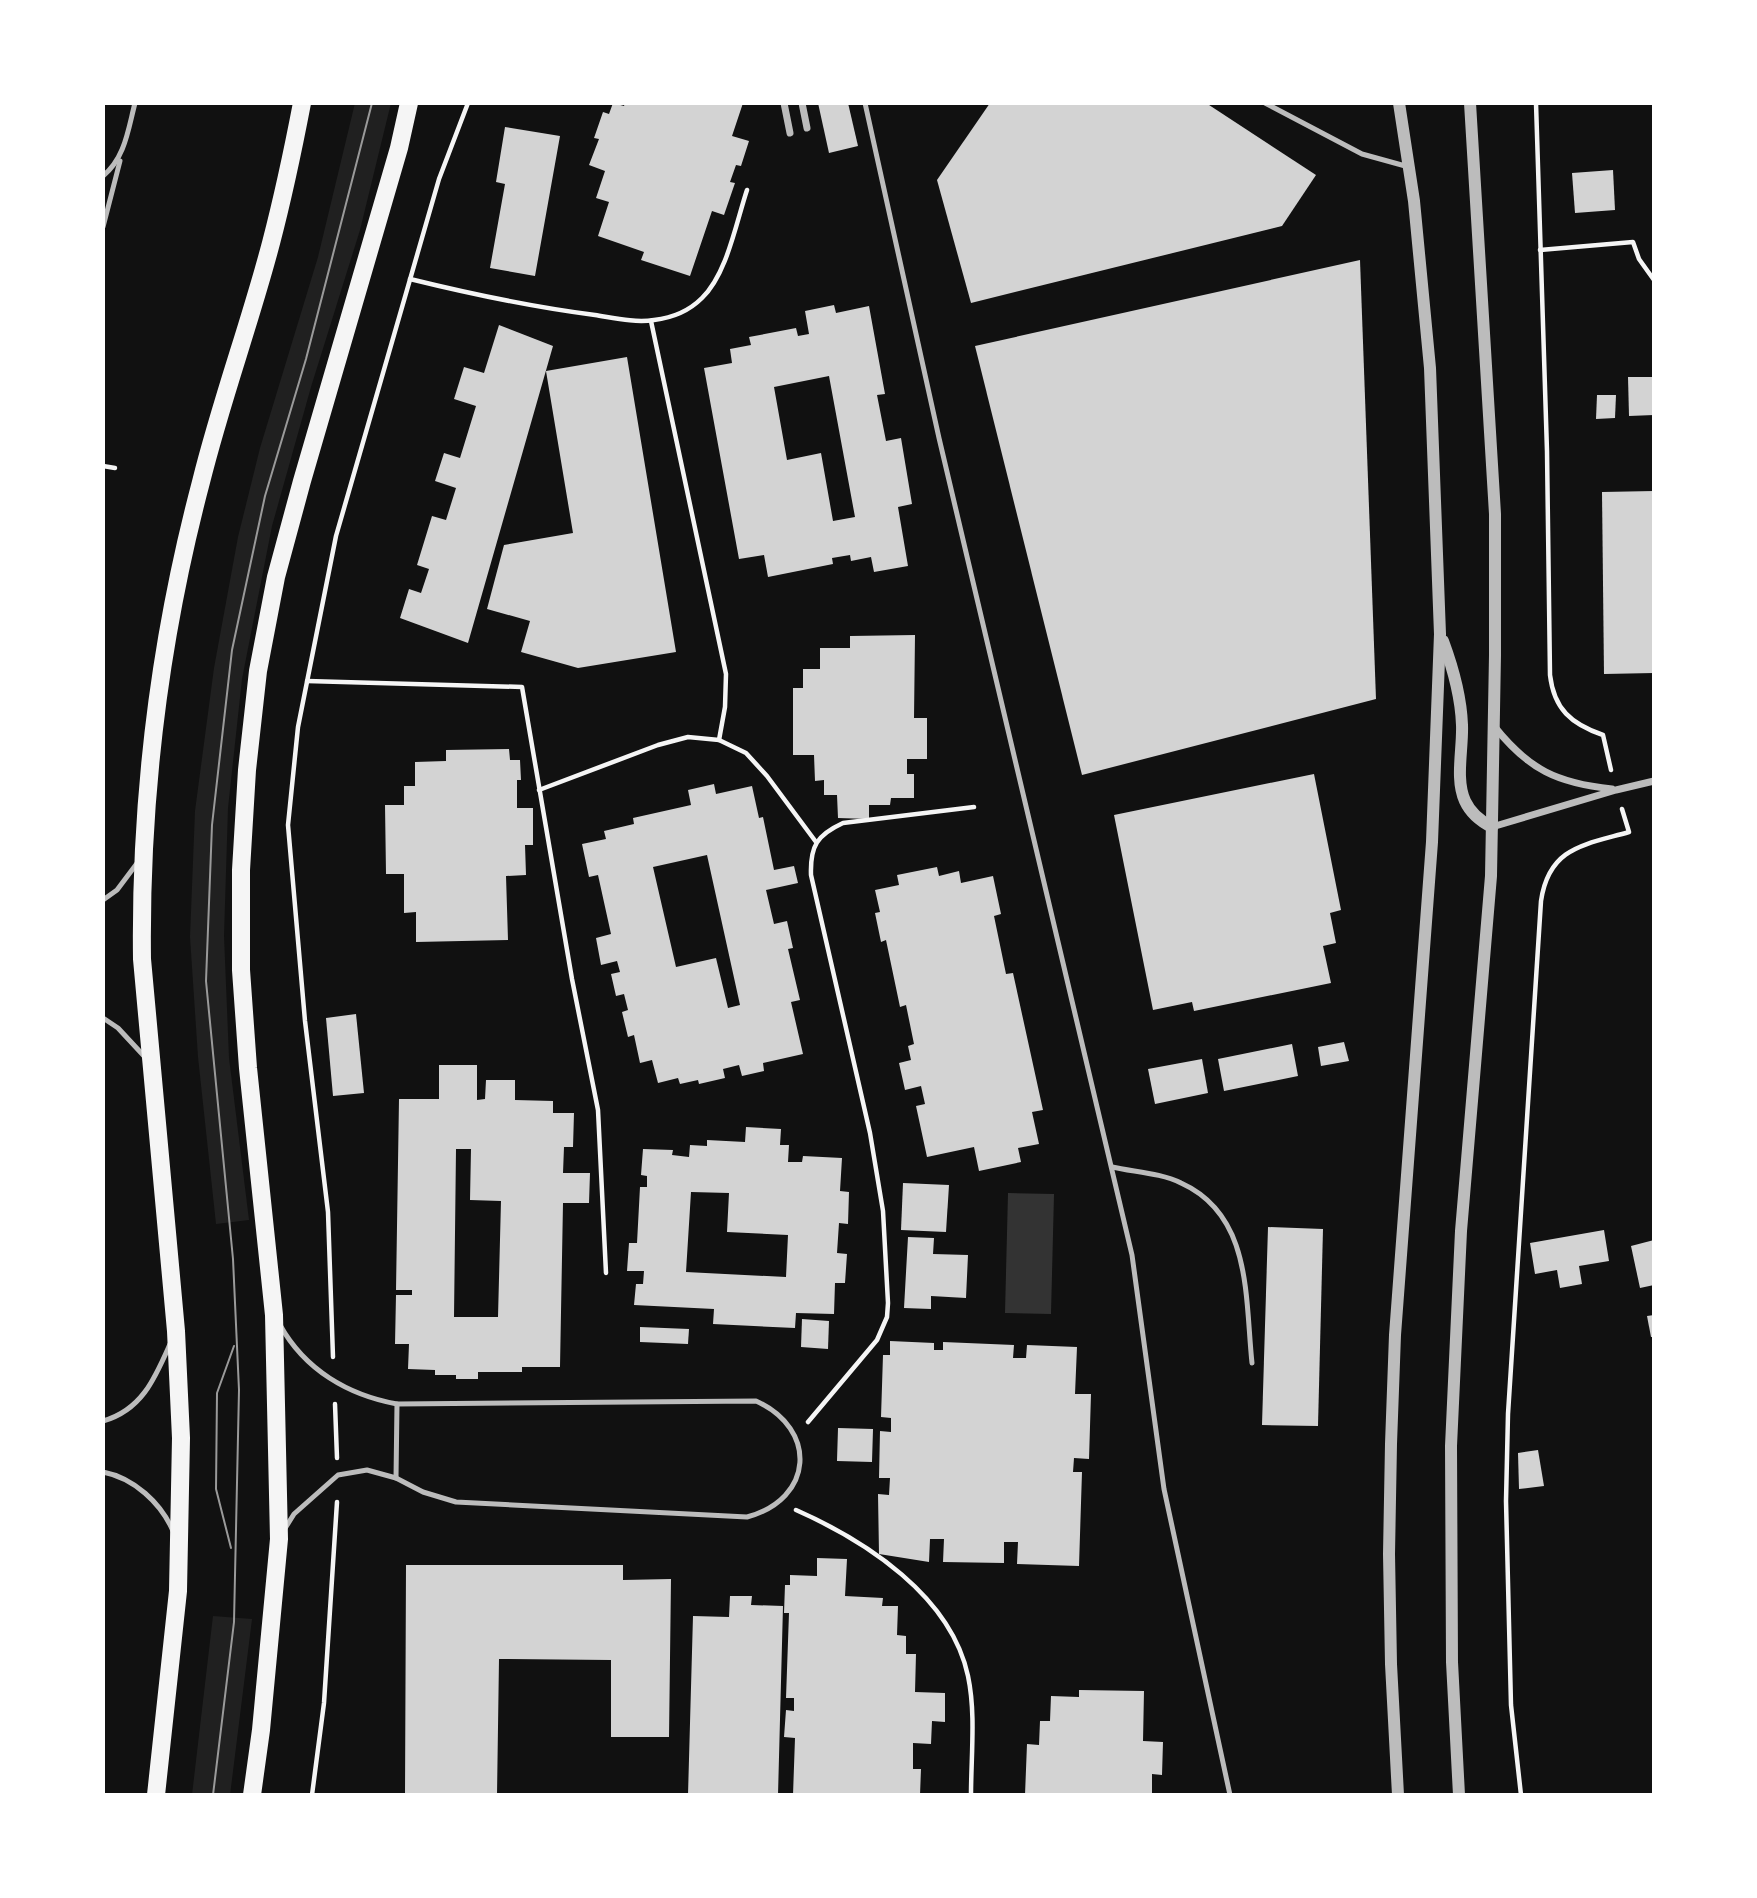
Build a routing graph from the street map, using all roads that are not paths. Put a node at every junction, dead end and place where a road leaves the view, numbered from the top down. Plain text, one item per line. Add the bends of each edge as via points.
1 (135, 103) edge
2 (302, 103) edge
3 (409, 103) edge
4 (785, 103) edge
5 (802, 103) edge
6 (865, 103) edge
7 (1265, 103) edge
8 (1397, 103) edge
9 (1470, 103) edge
10 (807, 128) dead end
11 (790, 133) dead end
12 (121, 154) junction
13 (1409, 167) junction
14 (103, 176) edge
15 (103, 227) edge
16 (1440, 634) junction
17 (1494, 726) junction
18 (1654, 781) edge
19 (1616, 790) junction
20 (1492, 827) junction
21 (144, 850) junction
22 (103, 900) edge
23 (103, 1018) edge
24 (152, 1067) junction
25 (1112, 1167) junction
26 (274, 1315) junction
27 (176, 1331) junction
28 (1252, 1363) dead end
29 (397, 1404) junction
30 (103, 1421) edge
31 (103, 1472) edge
32 (396, 1478) junction
33 (279, 1539) junction
34 (179, 1544) junction
35 (156, 1795) edge
36 (252, 1795) edge
37 (1230, 1795) edge
38 (1398, 1795) edge
39 (1459, 1795) edge

1 - 12 lane
2 - 21 main road via 271,242 201,481 180,572 163,664
3 - 26 main road via 276,577 258,671 241,870 241,970
4 - 11 street
5 - 10 street
6 - 25 lane via 936,425
7 - 13 lane via 1362,154
8 - 13 street
9 - 17 street via 1494,514
12 - 14 lane
12 - 15 lane
13 - 16 street via 1430,368
16 - 20 street via 1459,700 1464,800 1480,821
16 - 38 street via 1432,842 1391,1444 1389,1554
17 - 19 street via 1525,758 1551,775 1580,786
17 - 20 street
18 - 19 street
19 - 20 street
20 - 39 street via 1454,1338 1450,1554
21 - 22 lane via 133,871
21 - 24 main road via 142,959
23 - 24 lane via 137,1046
24 - 27 main road
25 - 28 lane via 1181,1183 1221,1214 1241,1261
25 - 37 lane via 1140,1300 1167,1502
26 - 29 lane via 304,1359 324,1376 347,1390
26 - 33 main road
27 - 30 lane via 151,1386 136,1405
27 - 34 main road
29 - 32 lane
29 - 32 lane via 756,1401 786,1420 800,1453 792,1489 765,1512 747,1517 456,1502
31 - 34 lane via 133,1484 153,1500 169,1520
32 - 33 lane via 367,1470 338,1475 294,1514
33 - 36 main road
34 - 35 main road

